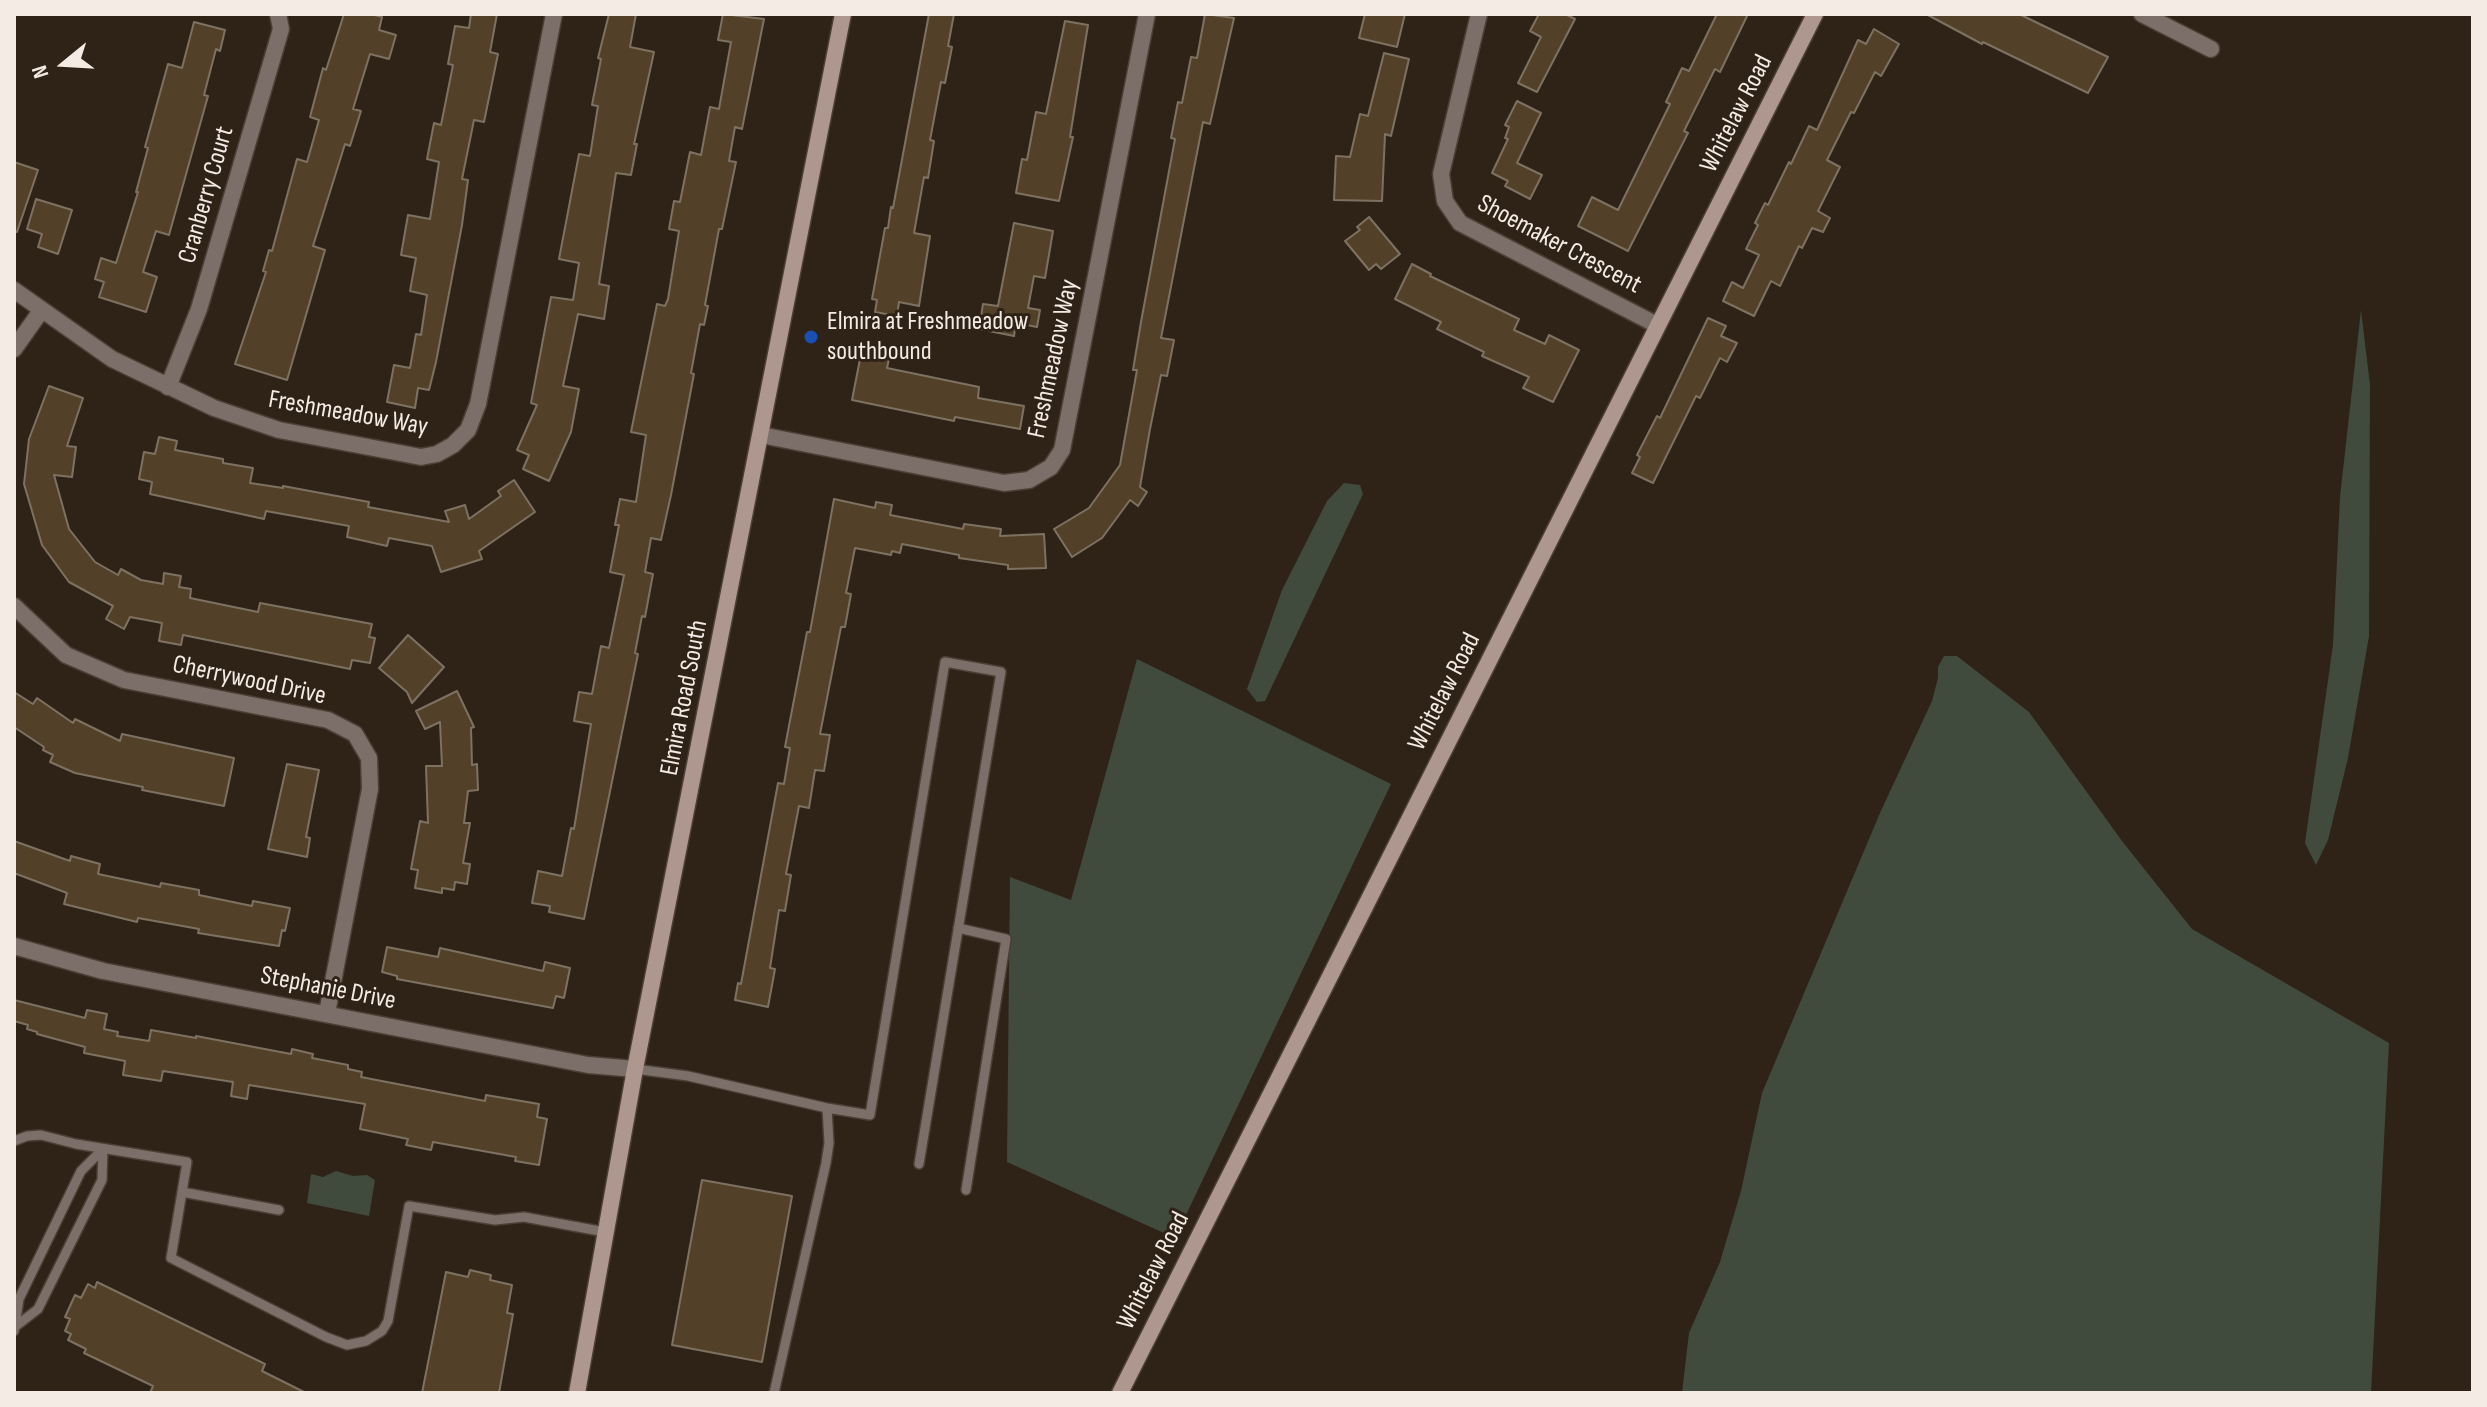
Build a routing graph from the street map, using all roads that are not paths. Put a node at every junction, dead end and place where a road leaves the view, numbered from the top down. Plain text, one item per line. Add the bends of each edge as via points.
1 (278, 14) edge
2 (554, 14) edge
3 (843, 14) edge
4 (1147, 14) edge
5 (1479, 14) edge
6 (1815, 14) edge
7 (2142, 14) edge
8 (2211, 49) dead end
9 (14, 290) edge
10 (41, 311) junction
11 (1657, 325) junction
12 (14, 349) edge
13 (168, 387) junction
14 (761, 435) junction
15 (14, 606) edge
16 (958, 928) junction
17 (14, 946) edge
18 (327, 1013) junction
19 (635, 1069) junction
20 (827, 1108) junction
21 (14, 1141) edge
22 (103, 1149) junction
23 (919, 1164) dead end
24 (966, 1190) dead end
25 (182, 1192) junction
26 (279, 1210) dead end
27 (605, 1232) junction
28 (15, 1329) edge
29 (577, 1393) edge
30 (774, 1393) edge
31 (1120, 1393) edge

1 - 13 street, Cranberry Court via 281,29 203,295
2 - 13 street, Freshmeadow Way via 478,404 468,430 453,445 421,457 279,430
3 - 14 street, Elmira Road South
4 - 14 street, Freshmeadow Way via 1062,450 1051,467 1029,480 1004,483
5 - 11 street, Shoemaker Crescent via 1441,174 1445,201 1460,223
6 - 11 street, Whitelaw Road
7 - 8 street
9 - 10 street, Freshmeadow Way
10 - 12 street
10 - 13 street, Freshmeadow Way via 112,359
11 - 31 street, Whitelaw Road
14 - 19 street, Elmira Road South
15 - 18 street, Cherrywood Drive via 66,655 124,680 328,720 355,734 369,758 370,789
16 - 20 lane via 1001,672 945,662 870,1115
16 - 23 lane
16 - 24 lane via 1006,939
17 - 18 street, Stephanie Drive via 103,971
18 - 19 street, Stephanie Drive via 588,1065
19 - 20 lane
19 - 27 street, Elmira Road South
20 - 30 lane via 826,1163
21 - 22 lane via 41,1135
22 - 25 lane via 187,1162
22 - 28 lane via 81,1171 19,1299
22 - 28 lane via 102,1180 38,1309
25 - 26 lane
25 - 27 lane via 171,1258 347,1345 366,1341 388,1321 409,1206 495,1220 524,1217
27 - 29 street, Elmira Road South

